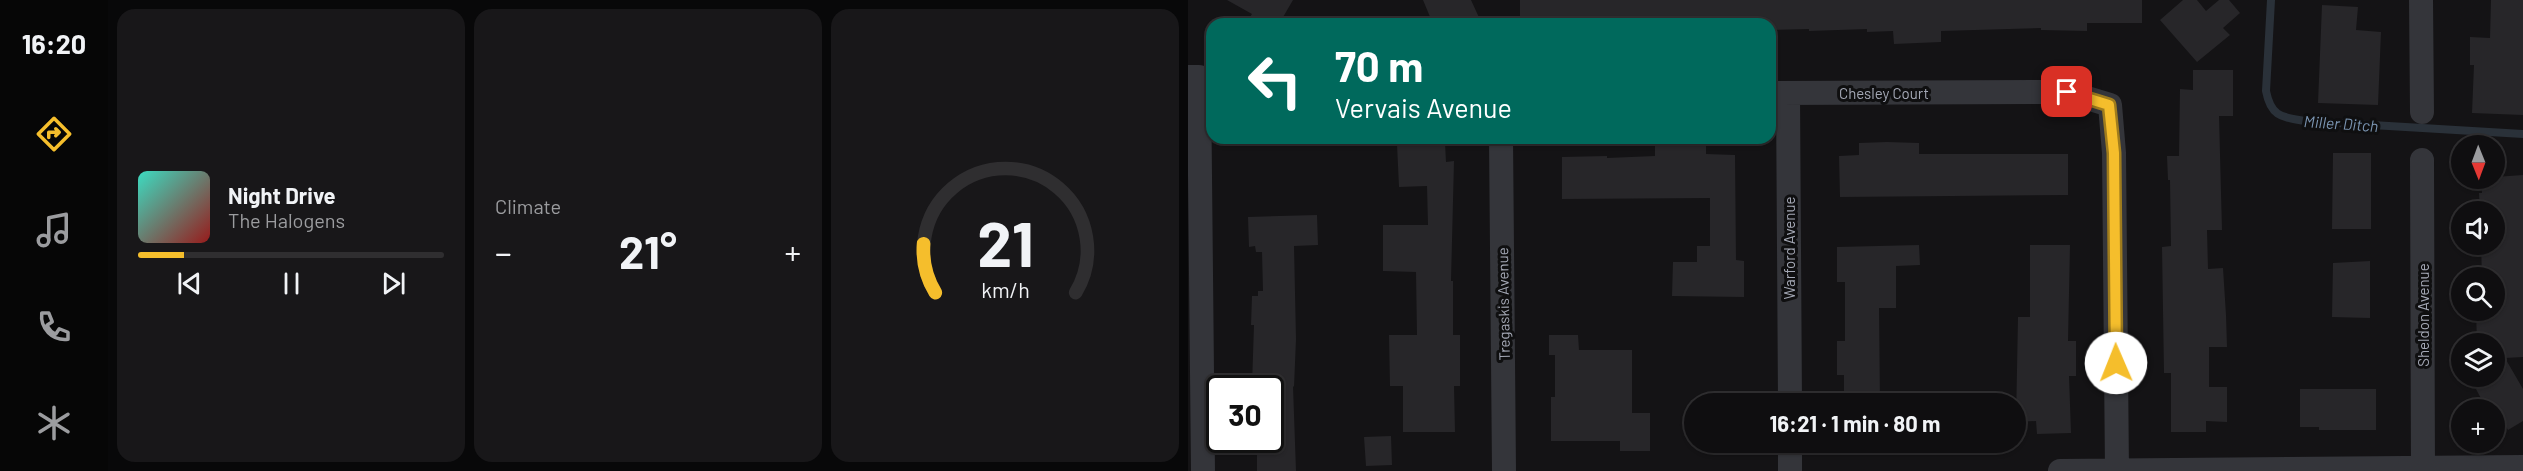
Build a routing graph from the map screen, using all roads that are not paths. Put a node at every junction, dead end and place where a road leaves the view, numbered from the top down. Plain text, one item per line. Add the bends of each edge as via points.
1 (2421, 0) edge
2 (1193, 77) edge
3 (1779, 93) edge
4 (2421, 112) dead end
5 (1501, 144) edge
6 (2422, 160) dead end
7 (1790, 393) edge
8 (1790, 453) edge
9 (2523, 467) edge
10 (2423, 469) edge
11 (1203, 471) edge
12 (1504, 471) edge
13 (1790, 471) edge
14 (2060, 471) edge
15 (2116, 471) edge

1 - 4 street
2 - 11 street
3 - 7 street, Warford Avenue
3 - 15 street, Chesley Court via 2067,92 2109,105 2114,153
5 - 12 street, Tregaskis Avenue
6 - 10 street, Sheldon Avenue
8 - 13 street
9 - 10 street
10 - 15 street
14 - 15 street

